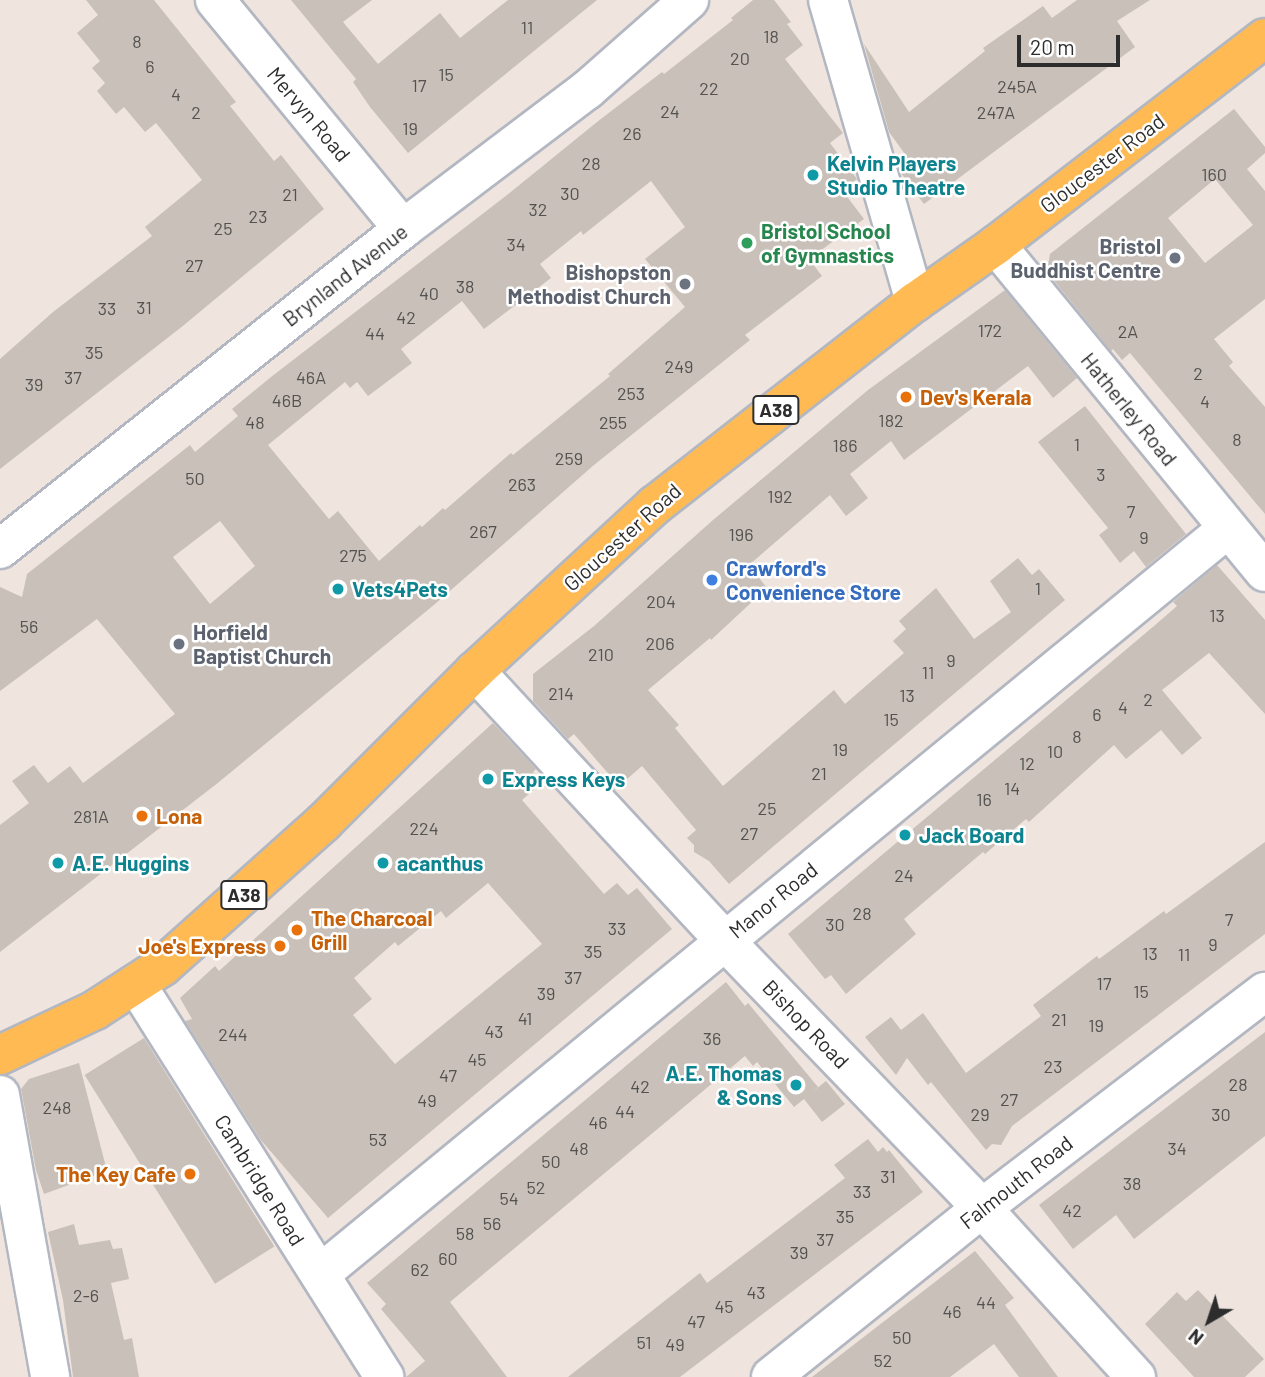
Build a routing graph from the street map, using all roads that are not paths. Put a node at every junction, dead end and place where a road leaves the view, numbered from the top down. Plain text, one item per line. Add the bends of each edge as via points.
1 (215, 0) edge
2 (687, 0) edge
3 (828, 0) edge
4 (1265, 38) edge
5 (403, 229) junction
6 (996, 245) junction
7 (915, 302) junction
8 (1227, 529) junction
9 (0, 549) edge
10 (1264, 570) edge
11 (475, 671) junction
12 (724, 940) junction
13 (136, 984) junction
14 (1265, 992) edge
15 (0, 1055) edge
16 (0, 1095) edge
17 (982, 1208) junction
18 (320, 1274) junction
19 (50, 1377) edge
20 (384, 1377) edge
21 (771, 1377) edge
22 (1136, 1377) edge

1 - 5 street, Mervyn Road
2 - 5 street, Brynland Avenue via 587,90
3 - 7 street
4 - 6 main road, Gloucester Road / A38
5 - 9 street, Brynland Avenue
6 - 7 main road, Gloucester Road / A38
6 - 8 street, Hatherley Road
7 - 11 main road, Gloucester Road / A38 via 655,505
8 - 10 street, Hatherley Road
8 - 12 street, Manor Road
11 - 12 street, Bishop Road
11 - 13 main road, Gloucester Road / A38 via 313,832
12 - 17 street, Bishop Road
12 - 18 street, Manor Road
13 - 15 main road, Gloucester Road / A38 via 94,1010
13 - 18 street, Cambridge Road
14 - 17 street, Falmouth Road
16 - 19 street
17 - 21 street, Falmouth Road
17 - 22 street, Bishop Road
18 - 20 street, Cambridge Road

